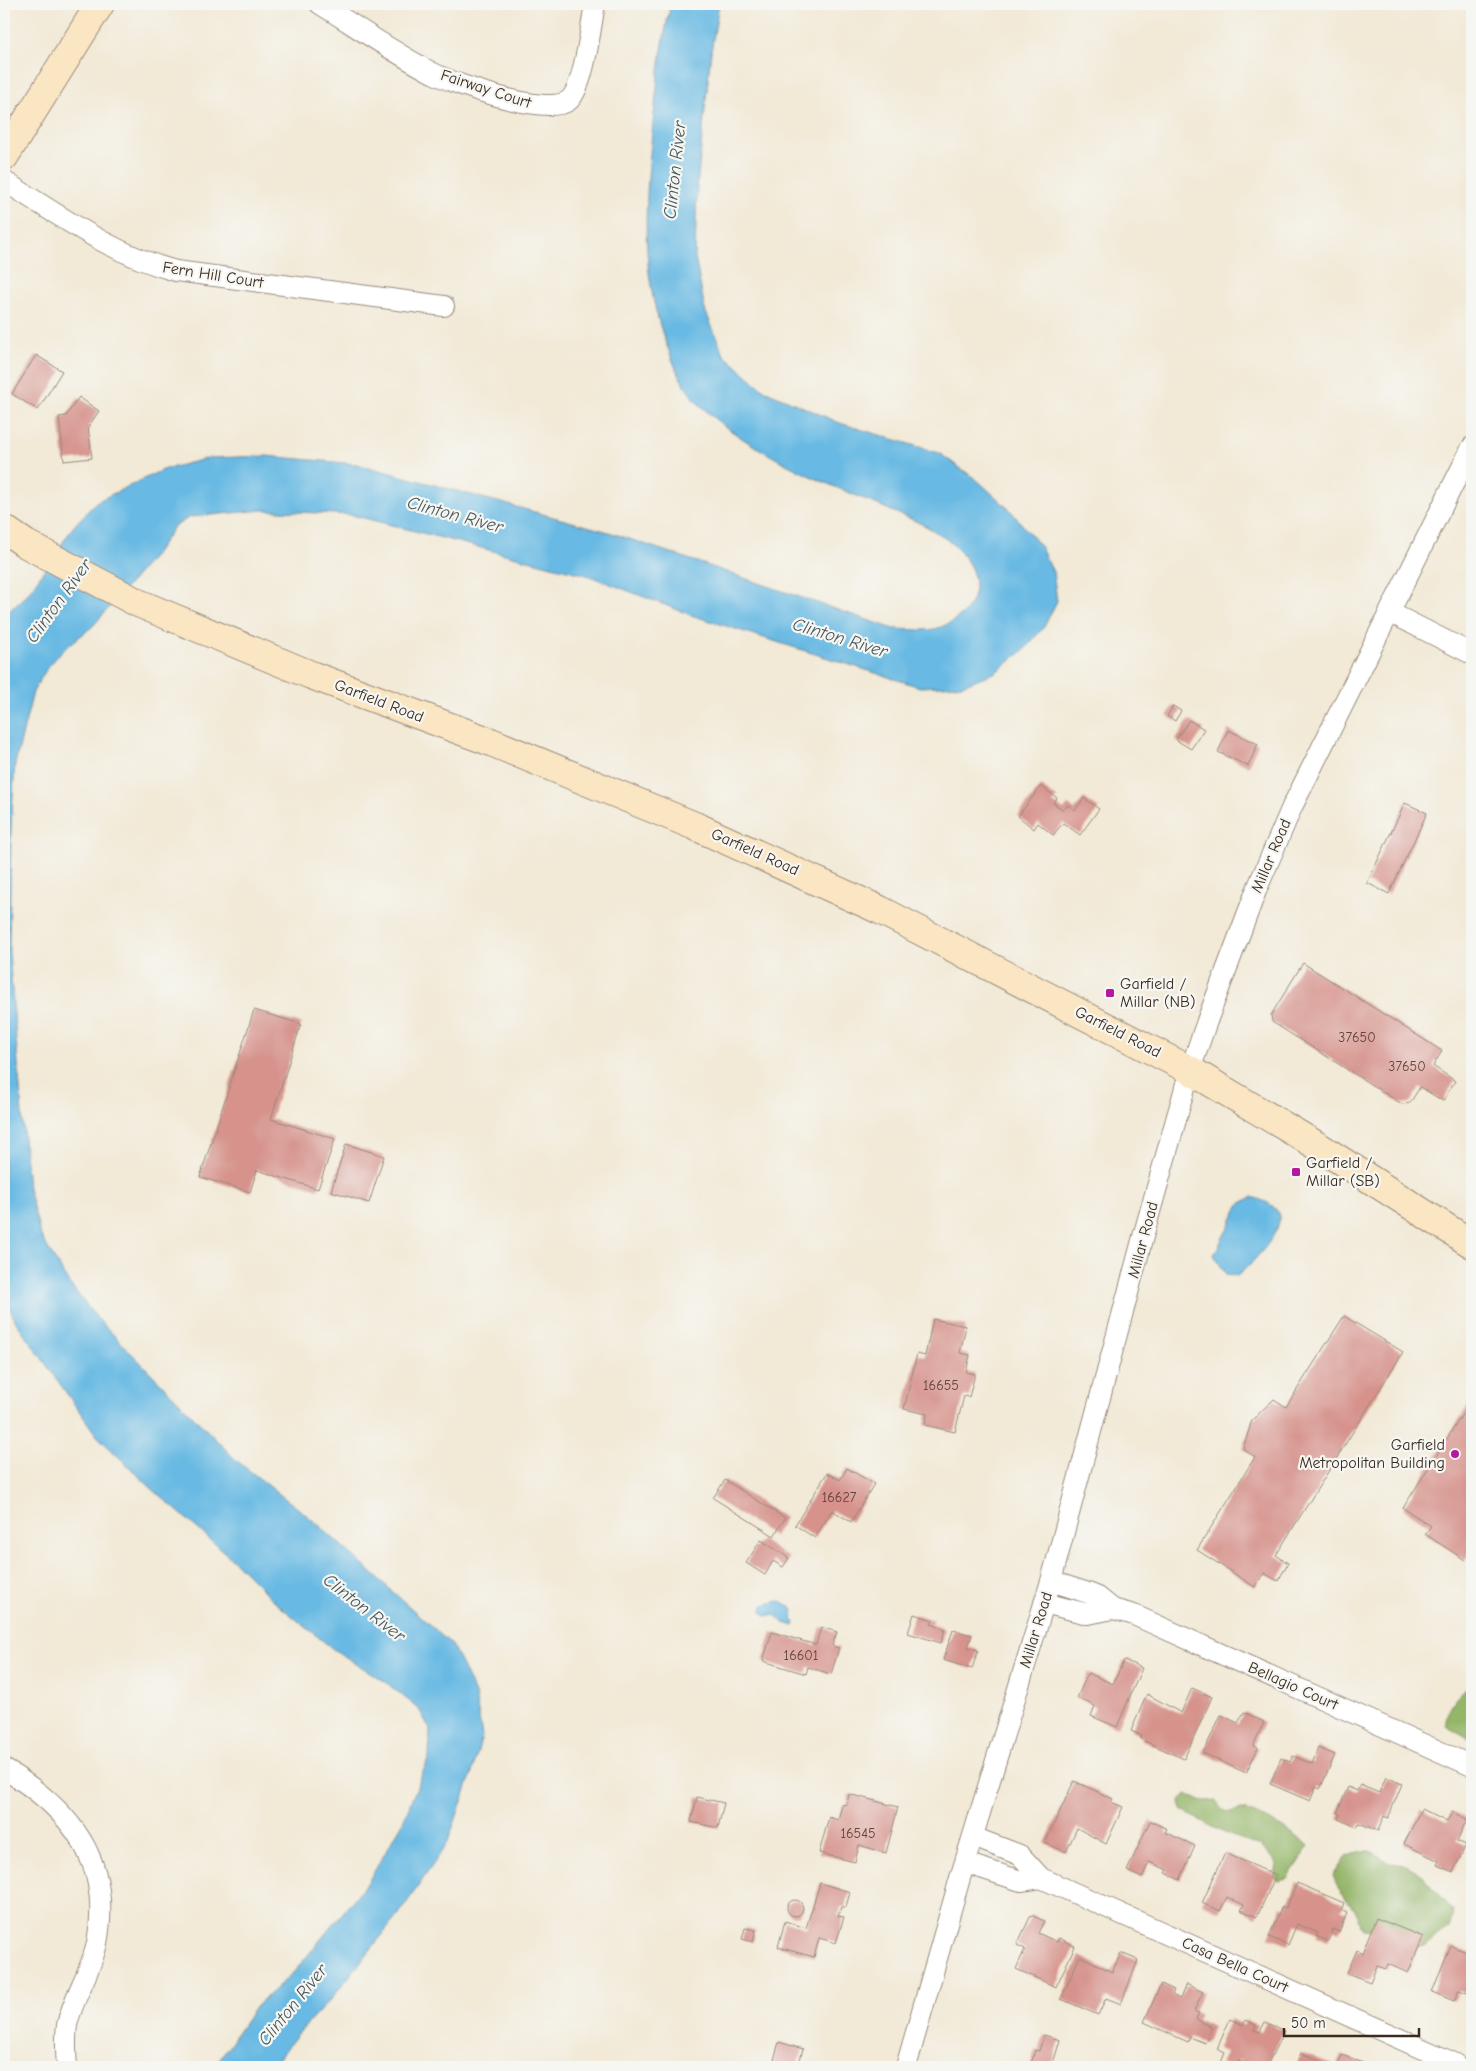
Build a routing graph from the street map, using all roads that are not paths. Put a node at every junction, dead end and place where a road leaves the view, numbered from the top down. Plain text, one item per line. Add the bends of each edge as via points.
1 (100, 4) edge
2 (320, 4) edge
3 (595, 4) edge
4 (4, 157) edge
5 (4, 182) edge
6 (444, 306) dead end
7 (1472, 447) edge
8 (4, 529) edge
9 (1391, 612) junction
10 (1472, 654) edge
11 (1190, 1070) junction
12 (1472, 1244) edge
13 (1051, 1581) junction
14 (1044, 1603) junction
15 (1112, 1609) junction
16 (1472, 1766) edge
17 (4, 1769) edge
18 (973, 1837) junction
19 (965, 1863) junction
20 (1041, 1878) junction
21 (1456, 2064) dead end
22 (67, 2067) edge
23 (906, 2067) edge

1 - 4 main road
2 - 3 street, Fairway Court via 436,74 523,104 543,107 568,101 575,92
5 - 6 street, Fern Hill Court via 102,242 154,265 176,271
7 - 9 street, Millar Road
8 - 11 main road, Garfield Road via 138,603 311,675 500,746 785,866 880,910
9 - 10 street
9 - 11 street, Millar Road via 1269,858
11 - 12 main road, Garfield Road
11 - 13 street, Millar Road
13 - 14 street, Millar Road
13 - 15 street, Bellagio Court via 1098,1597
14 - 15 street, Bellagio Court via 1080,1614
14 - 18 street, Millar Road
15 - 16 street, Bellagio Court via 1134,1615
17 - 22 street via 63,1813 81,1839 94,1867 100,1910 97,1943 67,2026
18 - 19 street, Millar Road
18 - 20 street, Casa Bella Court via 1020,1855
19 - 20 street, Casa Bella Court via 1021,1881
19 - 23 street, Millar Road
20 - 21 street, Casa Bella Court

